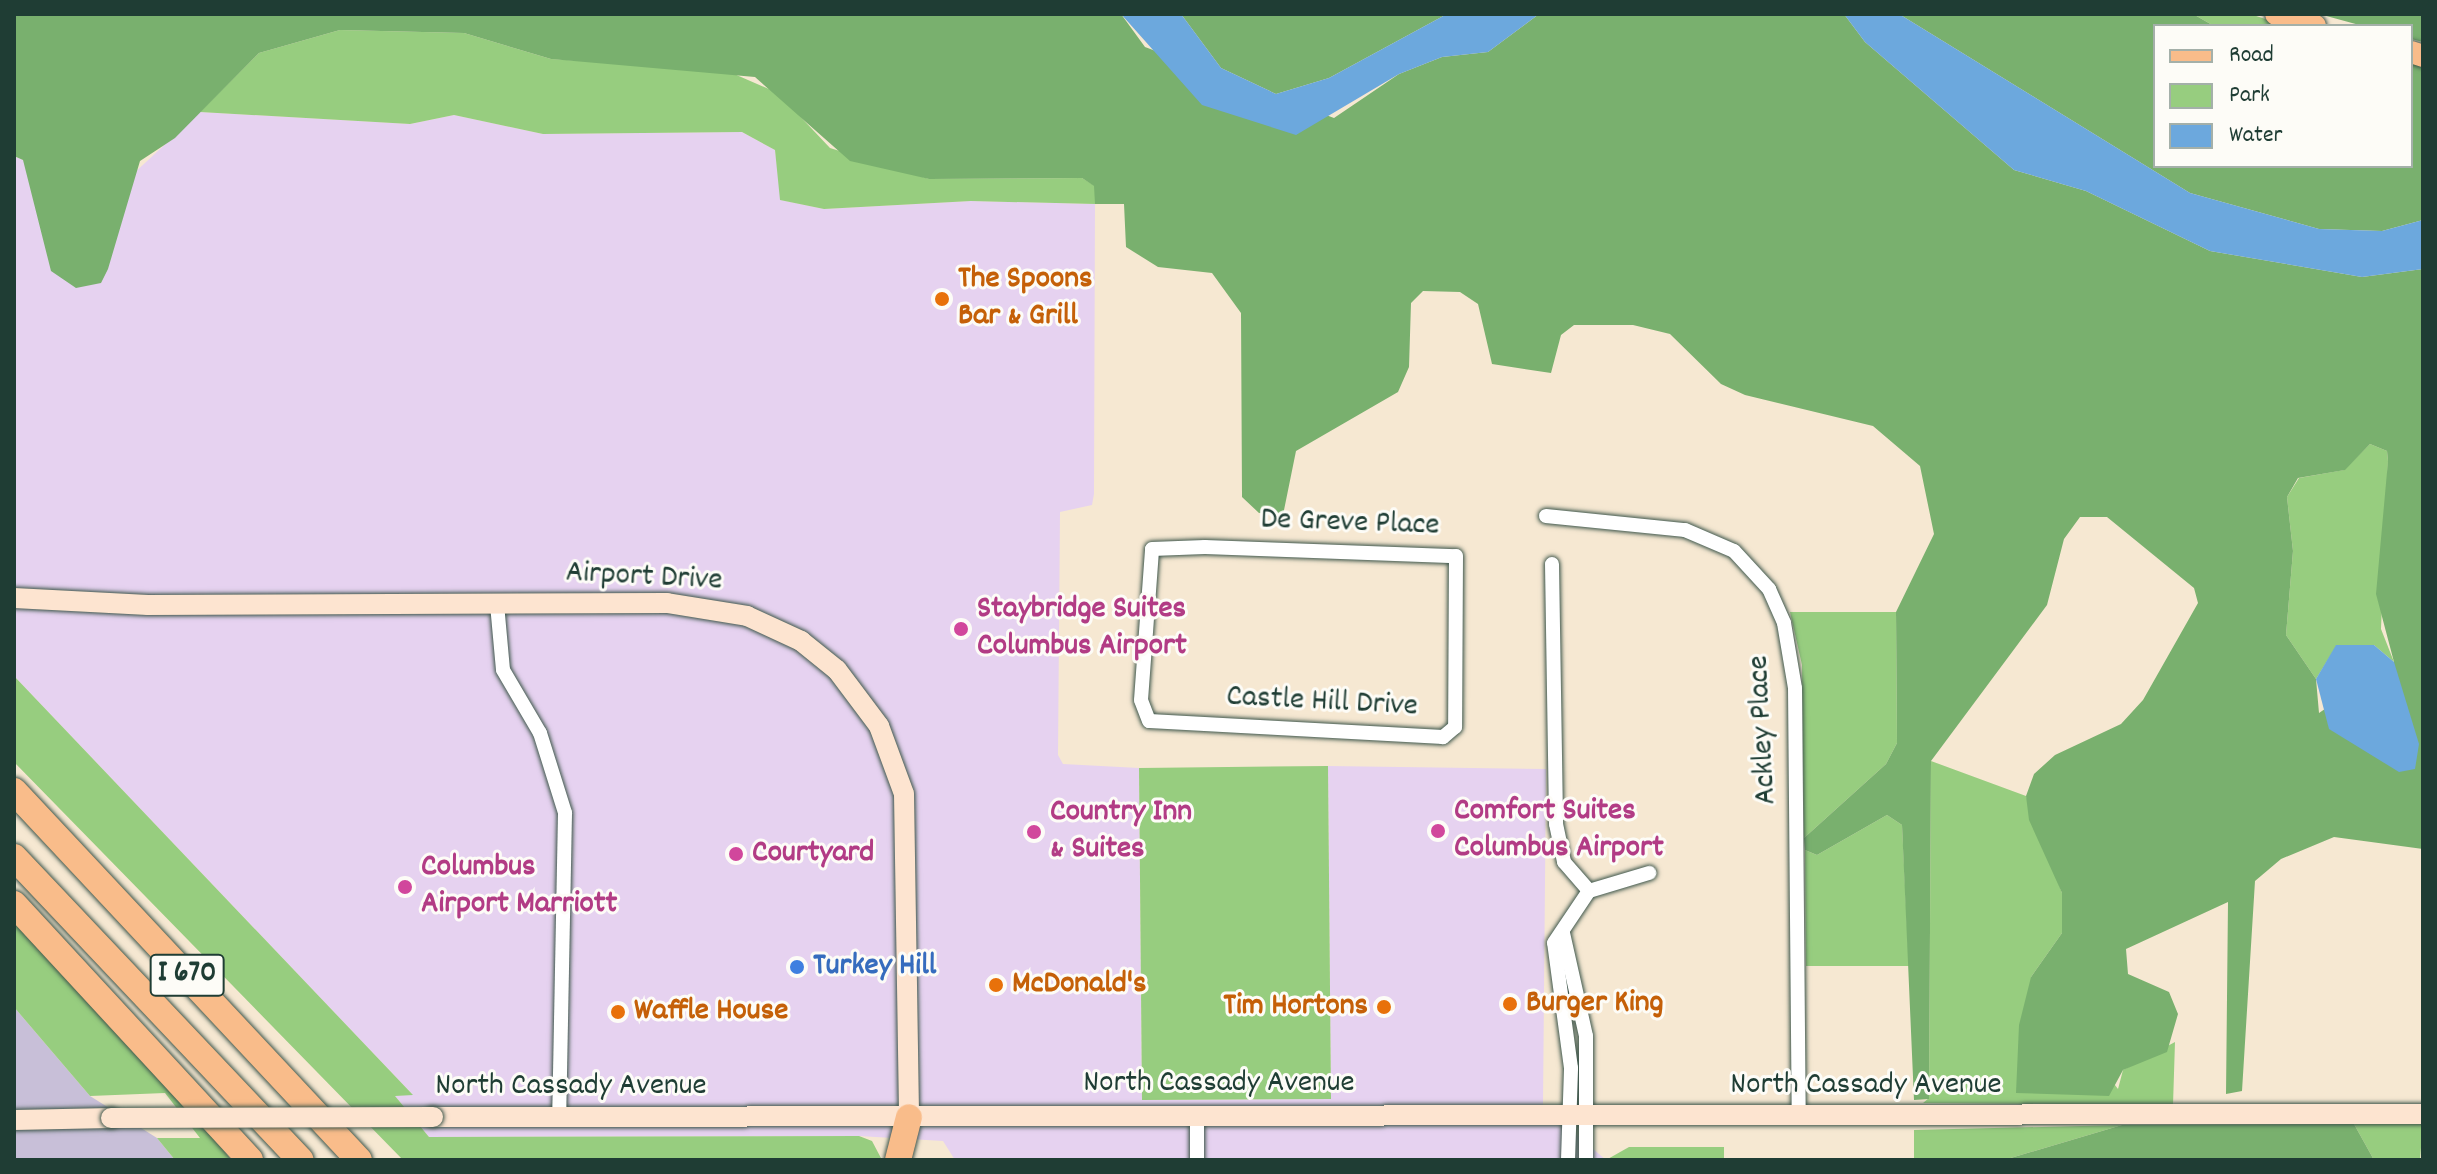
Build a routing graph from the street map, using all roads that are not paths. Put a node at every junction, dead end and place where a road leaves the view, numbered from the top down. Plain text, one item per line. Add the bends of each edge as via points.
1 (2276, 14) edge
2 (2308, 24) edge
3 (1546, 516) dead end
4 (1552, 564) dead end
5 (14, 598) edge
6 (497, 604) junction
7 (1459, 645) joint
8 (1149, 721) joint
9 (14, 791) edge
10 (14, 857) edge
11 (1649, 873) dead end
12 (1589, 891) junction
13 (14, 904) edge
14 (270, 1066) junction
15 (1197, 1113) junction
16 (2423, 1114) edge
17 (559, 1116) junction
18 (1799, 1116) junction
19 (909, 1117) junction
20 (1577, 1118) junction
21 (14, 1120) edge
22 (250, 1160) edge
23 (301, 1160) edge
24 (359, 1160) edge
25 (382, 1160) edge
26 (898, 1160) edge
27 (916, 1160) edge
28 (1197, 1160) edge
29 (1568, 1160) edge
30 (1586, 1160) edge

1 - 2 main road
3 - 18 street, Ackley Place via 1685,530 1734,551 1769,589 1784,623 1795,688
4 - 12 street via 1556,824 1564,862
5 - 6 main road, Airport Drive
6 - 17 street via 503,670 540,733 565,813
6 - 19 main road, Airport Drive via 710,606 801,641 858,695 892,752 904,794
7 - 8 street, Castle Hill Drive via 1457,720 1443,737
7 - 8 street, De Greve Place via 1456,556 1152,549 1141,700
9 - 14 highway, I 670
10 - 23 highway, I 670
11 - 12 street
12 - 20 street via 1554,943
13 - 22 highway
14 - 24 highway, I 670
14 - 25 highway
15 - 19 main road, North Cassady Avenue
15 - 20 main road, North Cassady Avenue
15 - 28 street
16 - 18 main road, North Cassady Avenue
17 - 19 main road, North Cassady Avenue
17 - 21 main road, North Cassady Avenue, bridge
18 - 20 main road, North Cassady Avenue
19 - 26 highway
19 - 27 highway
20 - 29 street
20 - 30 street

